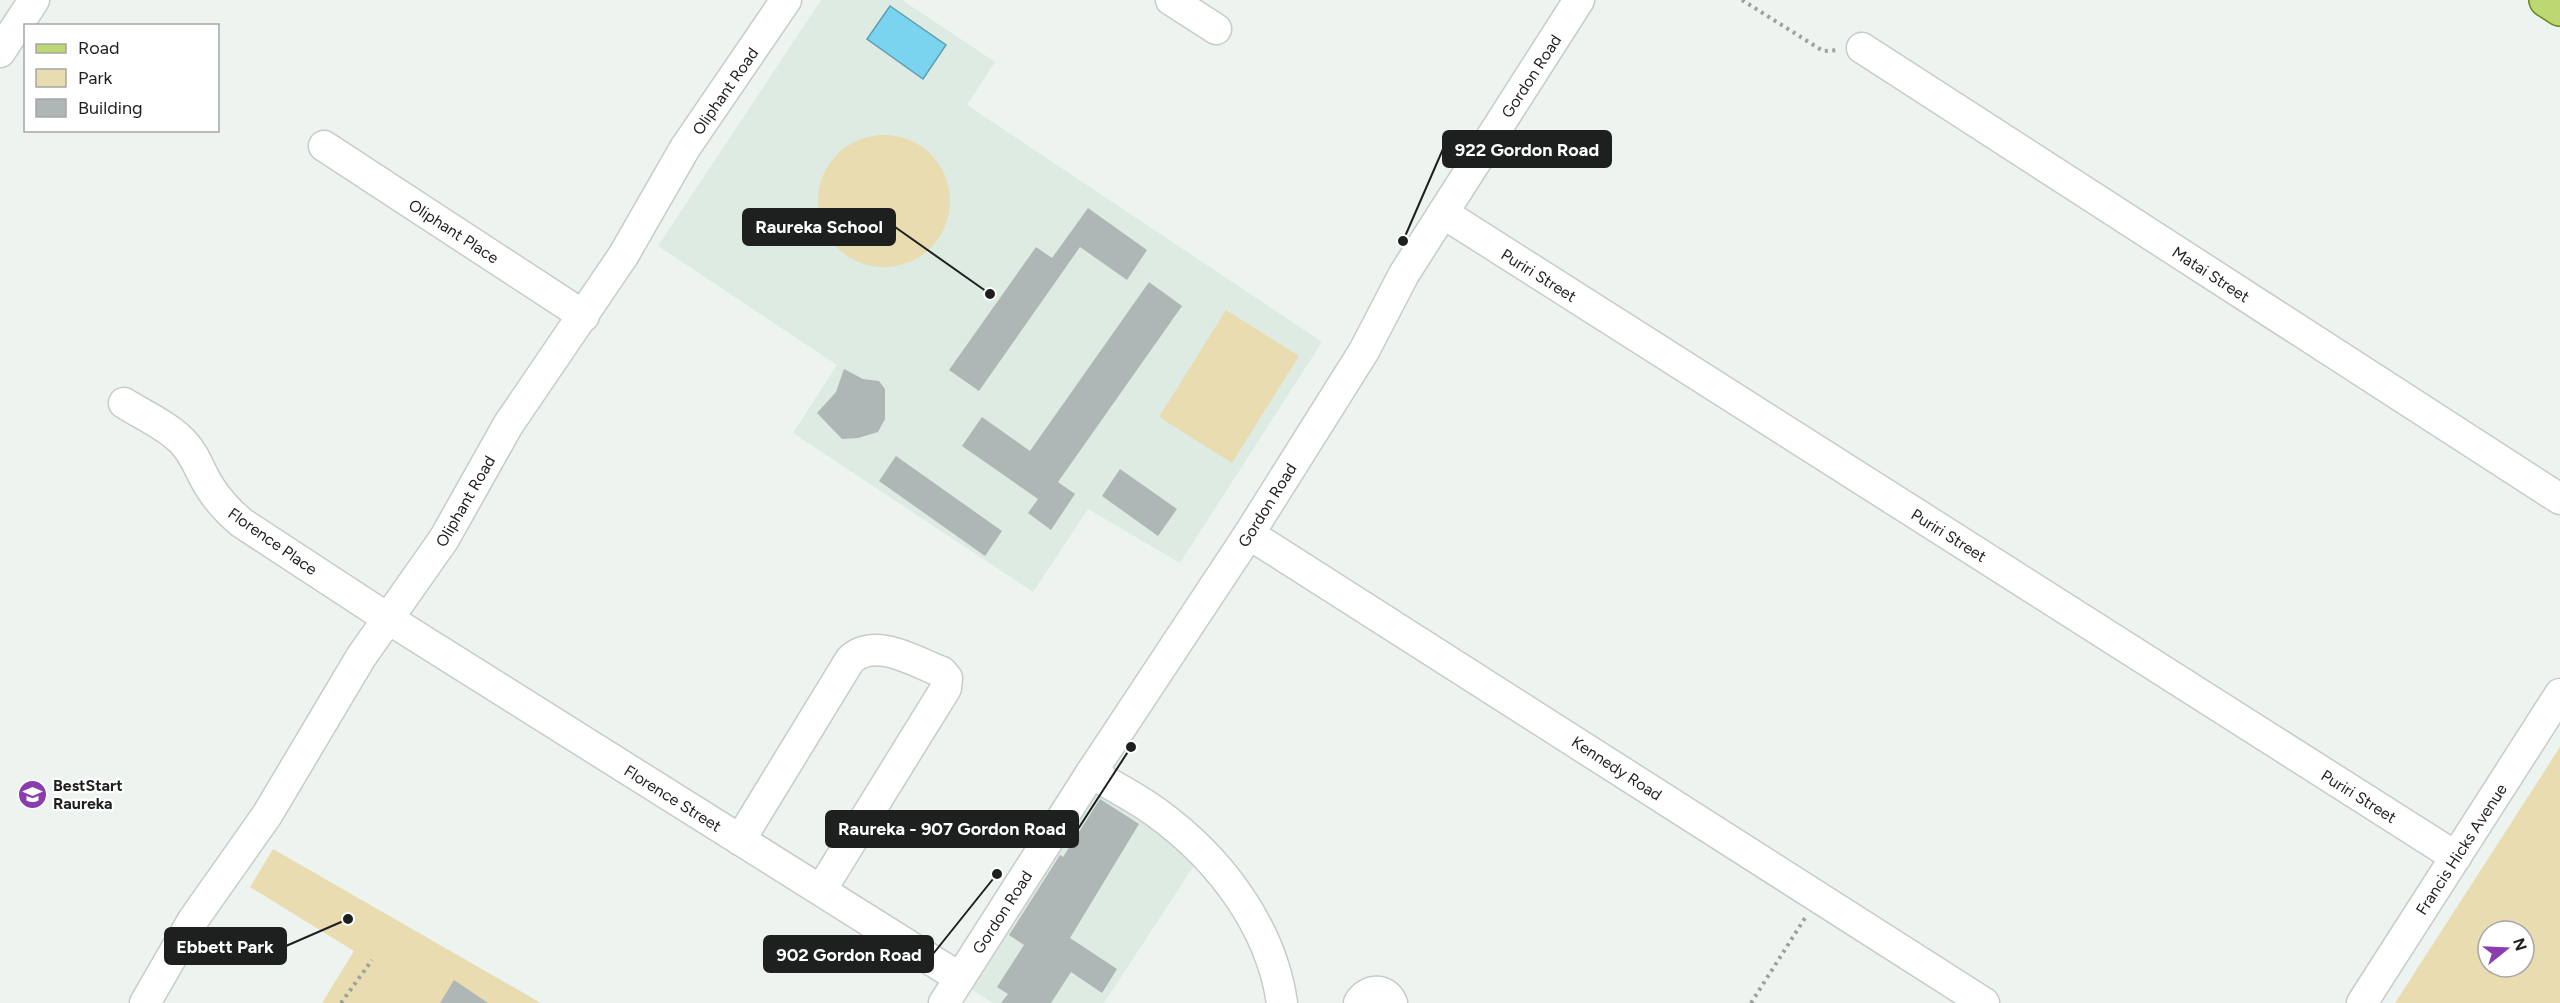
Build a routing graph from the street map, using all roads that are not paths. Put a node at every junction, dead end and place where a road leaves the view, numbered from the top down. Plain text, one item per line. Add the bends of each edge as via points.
1 (34, 0) edge
2 (786, 0) edge
3 (1171, 0) edge
4 (1580, 0) edge
5 (2546, 0) edge
6 (2560, 9) edge
7 (1216, 29) dead end
8 (1862, 48) road end
9 (0, 52) edge
10 (324, 146) dead end
11 (1443, 213) junction
12 (584, 316) junction
13 (124, 403) dead end
14 (2560, 499) edge
15 (1249, 534) junction
16 (387, 618) junction
17 (2560, 694) edge
18 (1091, 773) junction
19 (740, 840) junction
20 (2456, 857) junction
21 (821, 890) junction
22 (960, 978) junction
23 (145, 1003) edge
24 (944, 1003) edge
25 (1288, 1003) edge
26 (1359, 1003) edge
27 (1392, 1003) edge
28 (1984, 1003) edge
29 (2362, 1003) edge

1 - 9 street
2 - 12 street, Oliphant Road via 685,148
3 - 7 street
4 - 11 street, Gordon Road
5 - 6 main road
8 - 14 street, Matai Street
10 - 12 street, Oliphant Place
11 - 15 street, Gordon Road via 1404,274 1364,351
11 - 20 street, Puriri Street
12 - 16 street, Oliphant Road via 508,425 444,539
13 - 16 street, Florence Place via 183,442 199,463 209,487 242,524
15 - 18 street, Gordon Road
15 - 28 street, Kennedy Road
16 - 19 street, Florence Street
16 - 23 street, Oliphant Road via 272,806 193,920
17 - 20 street, Francis Hicks Avenue
18 - 22 street, Gordon Road
18 - 25 street via 1183,834 1228,882 1260,931
19 - 21 street, Florence Street
19 - 21 street via 855,655 878,649 942,672 945,688
20 - 29 street, Francis Hicks Avenue
21 - 22 street, Florence Street
22 - 24 street, Gordon Road
26 - 27 street via 1374,992 1385,994

